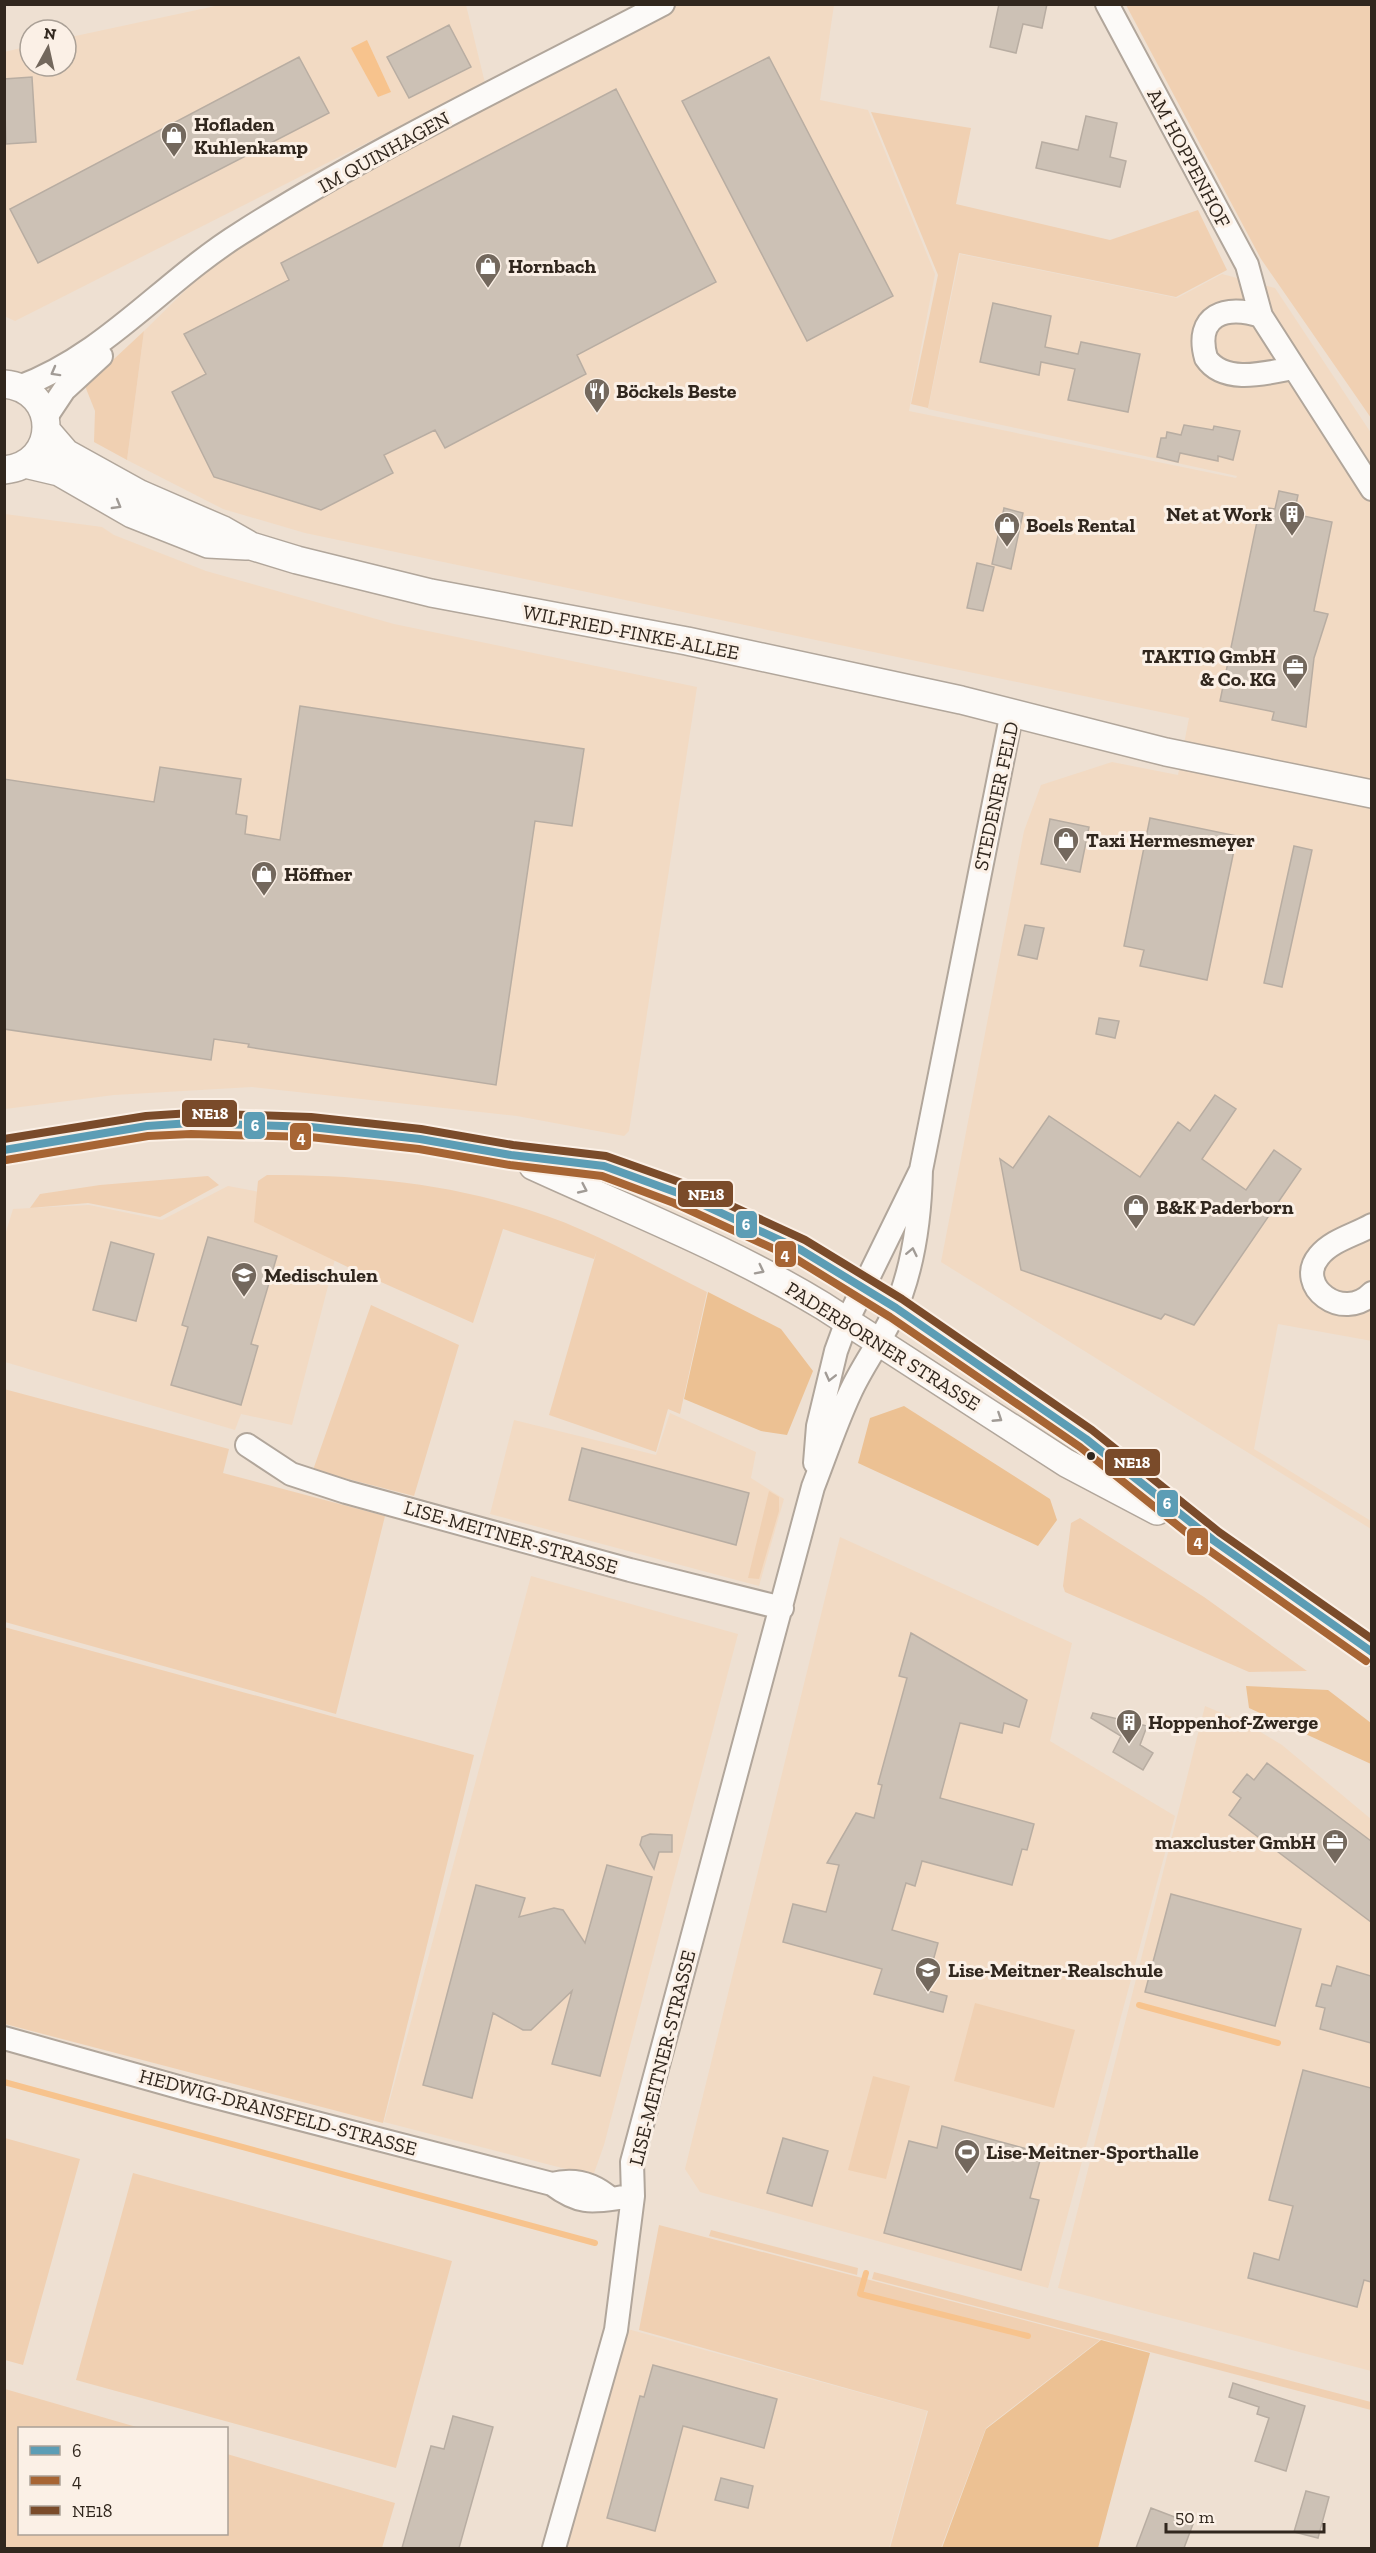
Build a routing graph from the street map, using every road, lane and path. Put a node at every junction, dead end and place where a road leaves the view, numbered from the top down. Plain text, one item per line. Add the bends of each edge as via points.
1 (663, 4) edge
2 (1107, 4) edge
3 (1261, 316) junction
4 (122, 328) junction
5 (1293, 368) junction
6 (12, 385) edge
7 (46, 424) junction
8 (15, 467) edge
9 (1371, 489) edge
10 (251, 546) junction
11 (1012, 712) junction
12 (1371, 794) edge
13 (4, 1150) edge
14 (511, 1155) junction
15 (921, 1170) junction
16 (1371, 1225) edge
17 (862, 1286) junction
18 (1371, 1293) edge
19 (896, 1308) junction
20 (847, 1321) junction
21 (878, 1341) junction
22 (247, 1445) dead end
23 (813, 1487) junction
24 (1213, 1540) junction
25 (782, 1608) junction
26 (1371, 1652) edge
27 (4, 2038) edge
28 (622, 2197) junction
29 (555, 2548) edge

1 - 4 street, IM QUINHAGEN via 372,157 251,226 213,252
2 - 3 street, AM HOPPENHOF via 1247,265
3 - 5 street, AM HOPPENHOF
3 - 5 street via 1240,310 1214,317 1203,338 1206,358 1217,369 1235,374
4 -> 6 street, IM QUINHAGEN via 58,371
4 - 7 street, IM QUINHAGEN via 104,354 59,396
5 - 9 street, AM HOPPENHOF
6 - 7 street, WILFRIED-FINKE-ALLEE via 34,396
7 - 8 street via 41,449
7 - 10 street, WILFRIED-FINKE-ALLEE via 58,446 75,459
8 -> 10 street, WILFRIED-FINKE-ALLEE via 59,472 132,514 208,544
10 - 11 street, WILFRIED-FINKE-ALLEE via 431,593 687,641
11 - 12 street, STEDENER FELD via 1166,752
11 - 15 street, STEDENER FELD
13 - 14 street, PADERBORNER STRASSE via 136,1127 213,1123 369,1133
14 - 17 street, PADERBORNER STRASSE via 604,1166 678,1193 801,1250
14 -> 20 street, PADERBORNER STRASSE via 783,1282
15 - 17 street, STEDENER FELD
19 -> 15 street, STEDENER FELD via 917,1226
16 - 18 street via 1328,1247 1317,1258 1313,1274 1323,1296 1335,1304 1360,1302
17 - 19 street, PADERBORNER STRASSE
17 - 20 street, LISE-MEITNER-STRASSE
19 - 21 street, STEDENER FELD
19 - 24 street, PADERBORNER STRASSE via 1086,1438
20 - 21 street, PADERBORNER STRASSE
20 -> 23 street, LISE-MEITNER-STRASSE via 818,1426
21 - 23 street, LISE-MEITNER-STRASSE via 847,1399
21 -> 24 street, PADERBORNER STRASSE via 1066,1463
22 - 25 street, LISE-MEITNER-STRASSE via 291,1474 346,1492
23 - 25 street, LISE-MEITNER-STRASSE
24 - 26 street, PADERBORNER STRASSE
25 - 28 street, LISE-MEITNER-STRASSE
27 - 28 street, HEDWIG-DRANSFELD-STRASSE via 552,2184 569,2179
28 - 29 street, LISE-MEITNER-STRASSE via 616,2330

